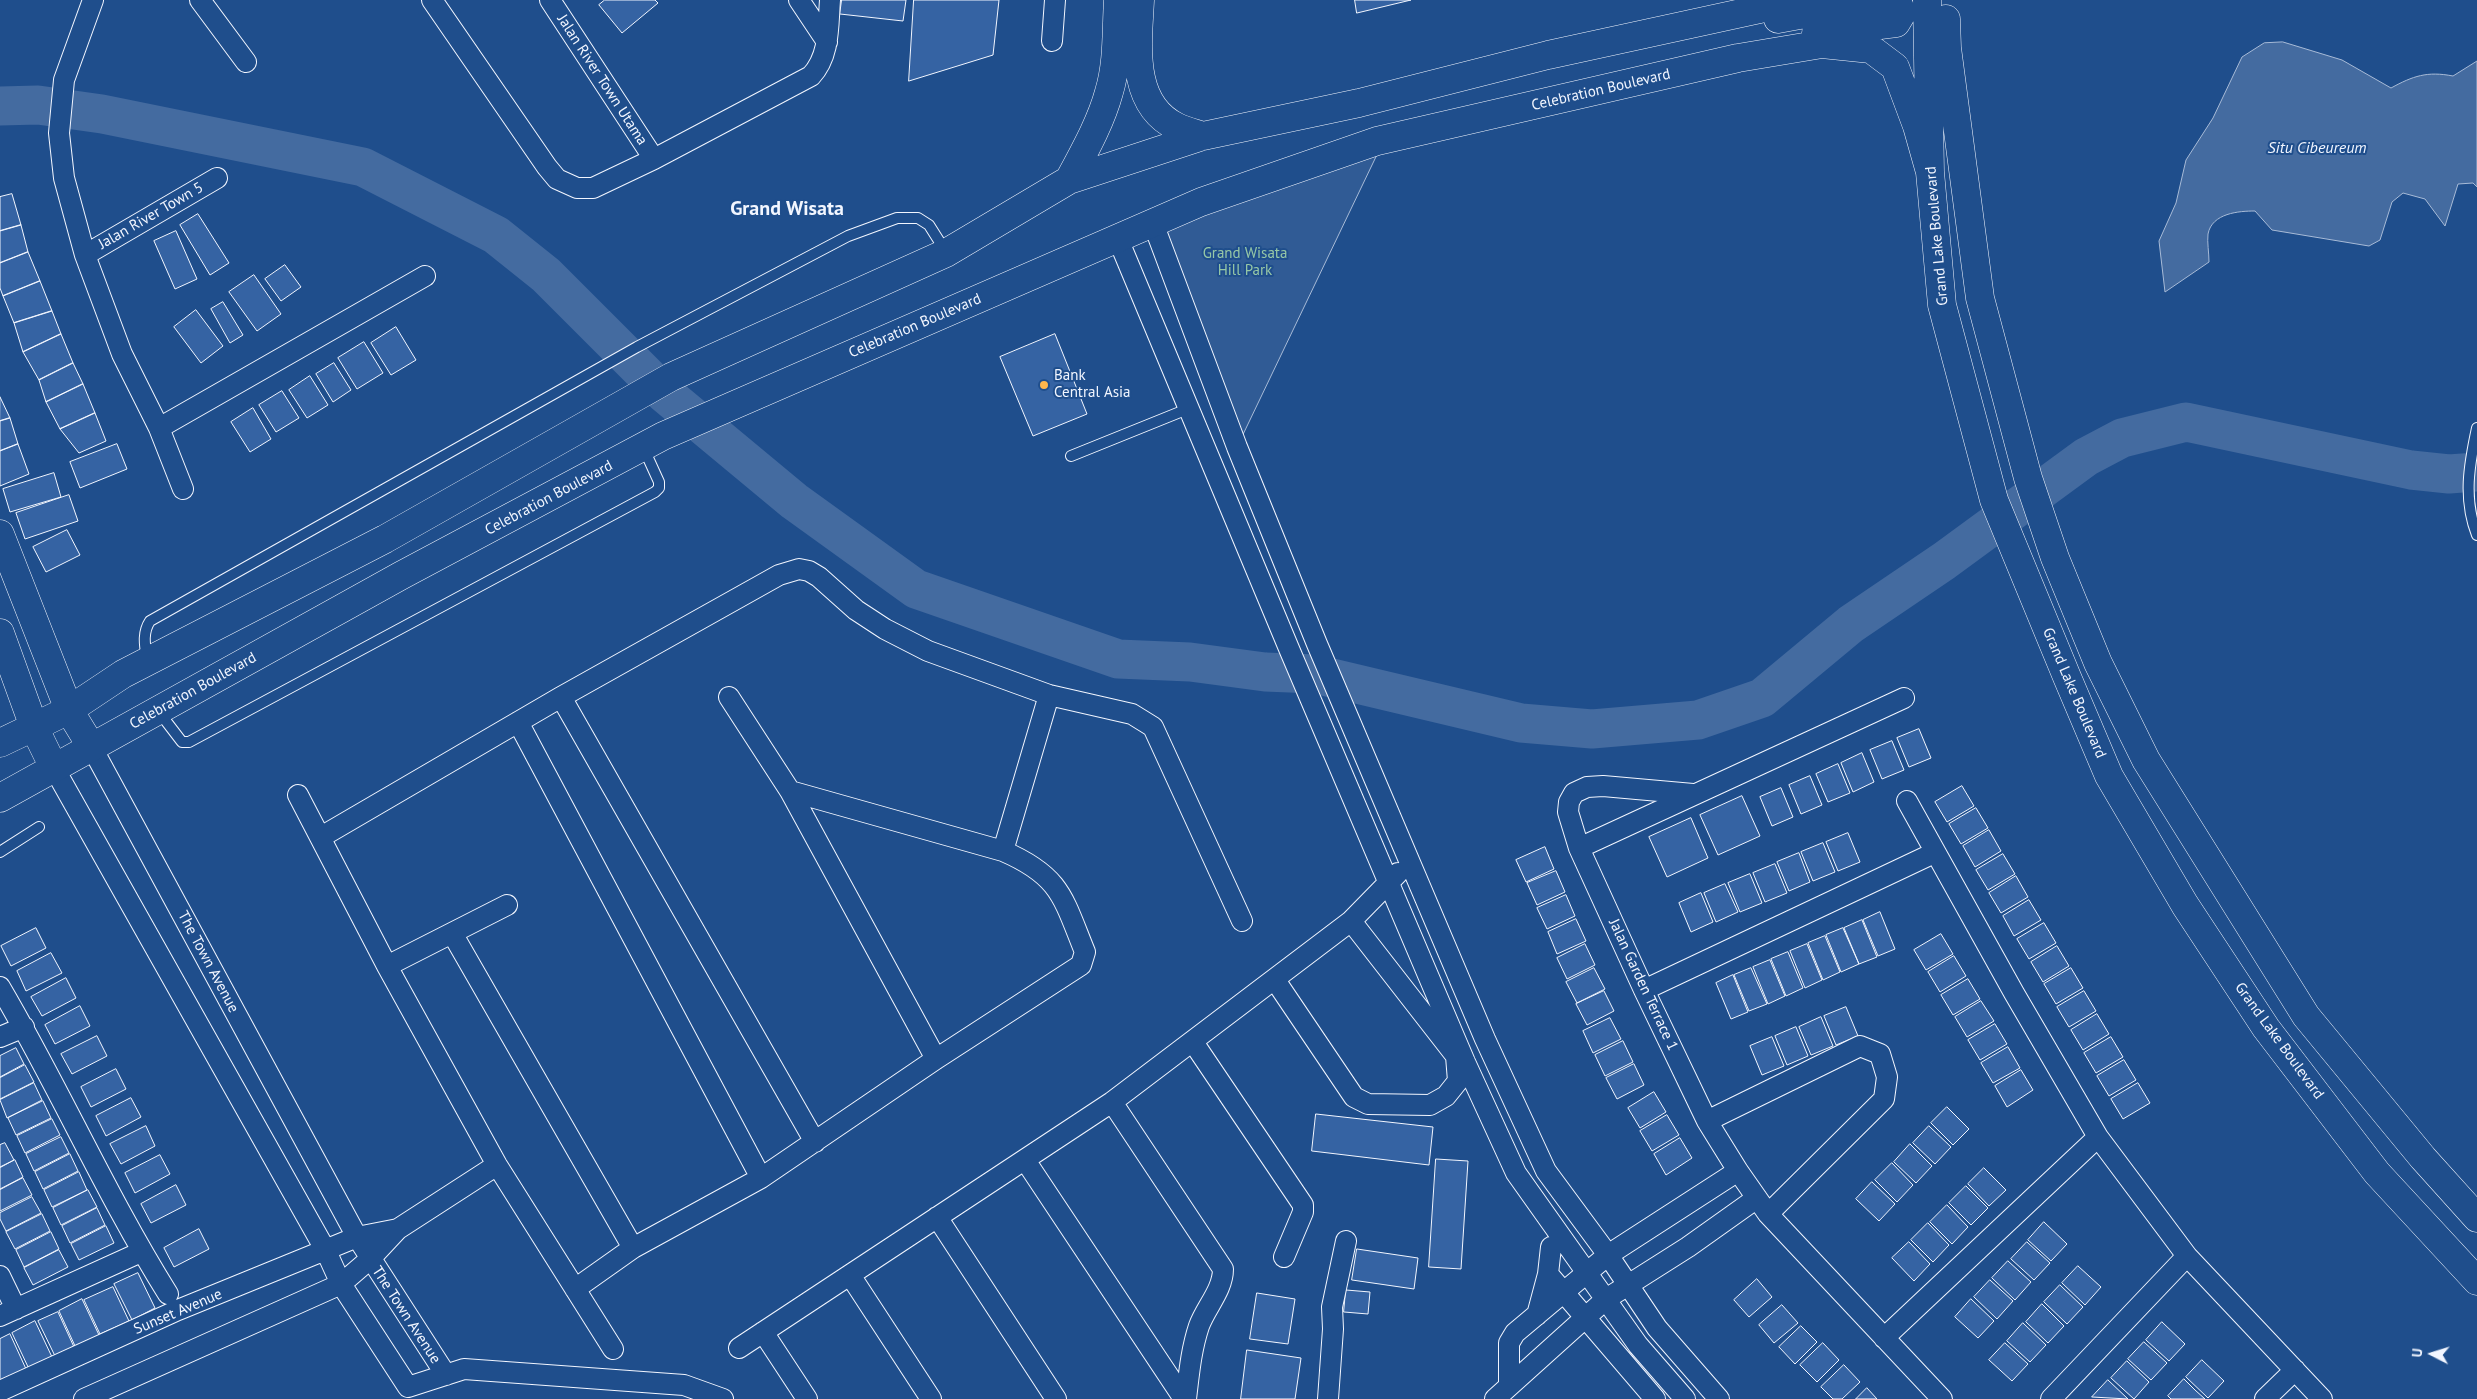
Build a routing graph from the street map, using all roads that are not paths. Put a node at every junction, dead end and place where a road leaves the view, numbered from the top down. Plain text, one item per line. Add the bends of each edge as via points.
1 (93, 0) edge
2 (200, 0) edge
3 (432, 0) edge
4 (550, 0) edge
5 (798, 0) edge
6 (830, 0) edge
7 (1055, 0) edge
8 (1118, 0) edge
9 (1140, 0) edge
10 (1801, 0) edge
11 (1881, 0) edge
12 (1897, 0) edge
13 (1927, 0) edge
14 (1946, 0) edge
15 (1052, 41) dead end
16 (1616, 41) junction
17 (826, 42) junction
18 (1738, 58) junction
19 (246, 62) dead end
20 (1203, 136) junction
21 (654, 159) junction
22 (1930, 172) junction
23 (217, 178) dead end
24 (1069, 180) junction
25 (1153, 223) junction
26 (1118, 239) junction
27 (946, 252) junction
28 (85, 255) junction
29 (425, 276) dead end
30 (1190, 408) junction
31 (159, 428) junction
32 (2477, 428) edge
33 (654, 442) junction
34 (1071, 456) dead end
35 (183, 489) dead end
36 (0, 534) edge
37 (2477, 535) edge
38 (0, 633) edge
39 (147, 661) junction
40 (1049, 695) junction
41 (561, 697) junction
42 (729, 697) dead end
43 (1904, 698) dead end
44 (69, 710) junction
45 (159, 712) junction
46 (518, 722) junction
47 (34, 727) junction
48 (0, 743) edge
49 (91, 746) junction
50 (54, 768) junction
51 (790, 791) junction
52 (1693, 794) junction
53 (298, 795) dead end
54 (0, 798) edge
55 (1907, 801) dead end
56 (39, 827) dead end
57 (321, 837) junction
58 (1579, 848) junction
59 (1003, 851) junction
60 (0, 852) edge
61 (1934, 853) junction
62 (1409, 862) junction
63 (1389, 882) junction
64 (507, 905) dead end
65 (1242, 921) dead end
66 (1351, 921) junction
67 (452, 933) junction
68 (387, 966) junction
69 (1275, 980) junction
70 (0, 987) edge
71 (1644, 990) junction
72 (24, 1027) junction
73 (0, 1037) edge
74 (1193, 1042) junction
75 (936, 1059) junction
76 (1112, 1102) junction
77 (1707, 1121) junction
78 (2098, 1137) junction
79 (815, 1142) junction
80 (1025, 1160) junction
81 (497, 1165) junction
82 (1738, 1171) junction
83 (761, 1178) junction
84 (1763, 1206) junction
85 (937, 1218) junction
86 (2477, 1218) edge
87 (398, 1229) junction
88 (357, 1237) junction
89 (1346, 1241) dead end
90 (1551, 1247) dead end
91 (633, 1248) junction
92 (326, 1251) junction
93 (142, 1252) junction
94 (1608, 1255) junction
95 (2187, 1256) junction
96 (1284, 1257) dead end
97 (370, 1260) junction
98 (1587, 1272) junction
99 (1548, 1274) junction
100 (850, 1275) junction
101 (0, 1276) edge
102 (2477, 1281) edge
103 (1628, 1283) junction
104 (341, 1284) junction
105 (575, 1289) junction
106 (168, 1294) dead end
107 (1563, 1294) junction
108 (1606, 1299) junction
109 (8, 1313) edge
110 (1537, 1315) junction
111 (1584, 1318) junction
112 (763, 1332) junction
113 (1884, 1338) junction
114 (739, 1348) dead end
115 (613, 1349) dead end
116 (2295, 1370) junction
117 (446, 1375) junction
118 (0, 1391) edge
119 (1502, 1392) edge
120 (84, 1399) edge
121 (723, 1399) edge
122 (808, 1399) edge
123 (931, 1399) edge
124 (1056, 1399) edge
125 (1185, 1399) edge
126 (1328, 1399) edge
127 (1654, 1399) edge
128 (1685, 1399) edge
129 (1719, 1399) edge
130 (1942, 1399) edge
131 (2051, 1399) edge
132 (2265, 1399) edge
133 (2322, 1399) edge

1 - 28 street via 64,80 59,133 64,178
2 - 19 street
3 - 21 street via 557,179 577,188 593,188
4 - 21 street, Jalan River Town Utama
5 - 17 street
6 - 17 street
7 - 15 street
8 - 24 street via 1114,68 1109,92
9 - 20 street via 1139,74 1144,91 1157,111 1176,126
10 - 16 street
11 - 16 street via 1678,38
12 - 18 street via 1902,13 1896,23 1751,43
13 - 22 street, Grand Lake Boulevard
14 - 86 street via 1948,48 1980,298 2028,478 2055,558 2098,663 2146,760 2301,1008 2423,1158
16 - 20 street via 1359,103
17 - 21 street via 819,68 811,76
18 - 22 street, Celebration Boulevard via 1822,44 1871,49 1895,67
18 - 25 street, Celebration Boulevard via 1377,142 1201,202
20 - 24 street
22 - 102 street, Grand Lake Boulevard via 1942,305 1994,500 2109,776 2186,905 2266,1028 2377,1173
23 - 28 street, Jalan River Town 5
24 - 27 street
25 - 26 street, Celebration Boulevard
25 - 62 street via 1237,447
26 - 30 street
26 - 33 street, Celebration Boulevard via 707,416
27 - 39 street via 671,377 385,539
27 - 39 lane via 929,225 918,218 897,218 848,236 637,347 150,621 144,638
28 - 31 street via 122,354
29 - 31 street
30 - 34 lane
30 - 63 street
31 - 35 street
32 - 37 lane via 2467,483 2471,520
33 - 45 street, Celebration Boulevard via 402,575
33 - 45 lane via 659,482 656,492 189,742 182,742
36 - 44 street, The Town Avenue
38 - 47 street
39 - 44 street
40 - 41 street via 928,651 885,629 856,610 819,577 799,569 779,574
40 - 59 street
40 - 65 street via 1132,714 1153,727
41 - 46 street
41 - 79 street
42 - 51 street
43 - 52 street
44 - 47 street
44 - 49 street, The Town Avenue
45 - 49 street, Celebration Boulevard
46 - 57 street
46 - 83 street
47 - 48 street
47 - 50 street
49 - 50 street, Celebration Boulevard
49 - 88 street, The Town Avenue
50 - 54 street, Celebration Boulevard
50 - 92 street
51 - 59 street
51 - 75 street
52 - 58 street
52 - 58 street, Jalan Garden Terrace 1 via 1602,786 1574,792 1568,812
53 - 57 street
55 - 61 street
56 - 60 lane
57 - 68 street
58 - 71 street, Jalan Garden Terrace 1
59 - 75 street via 1045,874 1054,884 1086,952 1084,960 1082,965
61 - 71 street
61 - 78 street
62 - 63 street
62 - 94 street via 1484,1039 1546,1171
63 - 66 street
63 - 98 street via 1516,1173
64 - 67 street
66 - 69 street
66 - 69 street via 1456,1056 1458,1081 1446,1096 1430,1105 1368,1104 1354,1096
67 - 68 street
67 - 91 street
68 - 81 street
69 - 74 street
70 - 72 street
71 - 77 street, Jalan Garden Terrace 1
72 - 73 street
72 - 93 street
74 - 76 street
74 - 96 street via 1303,1205
75 - 79 street
76 - 80 street
76 - 125 street via 1223,1269 1223,1280 1200,1324 1193,1347
77 - 82 street, Jalan Garden Terrace 1
77 - 84 street via 1860,1046 1880,1054 1888,1077 1884,1099
78 - 95 street
78 - 113 street
79 - 83 street
80 - 85 street
80 - 125 street
81 - 87 street
81 - 105 street
82 - 84 street, Jalan Garden Terrace 1
82 - 94 street
83 - 91 street
84 - 103 street
84 - 113 street, Jalan Garden Terrace 1
85 - 100 street
85 - 124 street
87 - 88 street, Sunset Avenue
87 - 97 street
88 - 92 street, Sunset Avenue
88 - 97 street, The Town Avenue
89 - 126 street via 1332,1307
90 - 99 street
91 - 105 street
92 - 104 street
92 - 118 street, Sunset Avenue via 178,1310
93 - 106 street
93 - 109 street
94 - 98 street
94 - 103 street
95 - 116 street
95 - 131 street
97 - 104 street
97 - 117 street, The Town Avenue
98 - 107 street
98 - 108 street
99 - 107 street
99 - 110 street
100 - 112 street
100 - 123 street
101 - 109 street
103 - 108 street
103 - 129 street via 1657,1328
104 - 117 street via 408,1387
104 - 120 street
105 - 115 street
107 - 110 street
107 - 111 street
108 - 111 street
108 - 128 street via 1638,1345
110 - 119 street via 1509,1342
111 - 119 street
111 - 127 street
112 - 114 street
112 - 122 street
113 - 130 street, Jalan Garden Terrace 1
116 - 132 street
116 - 133 street
117 - 121 street via 464,1369 684,1385

